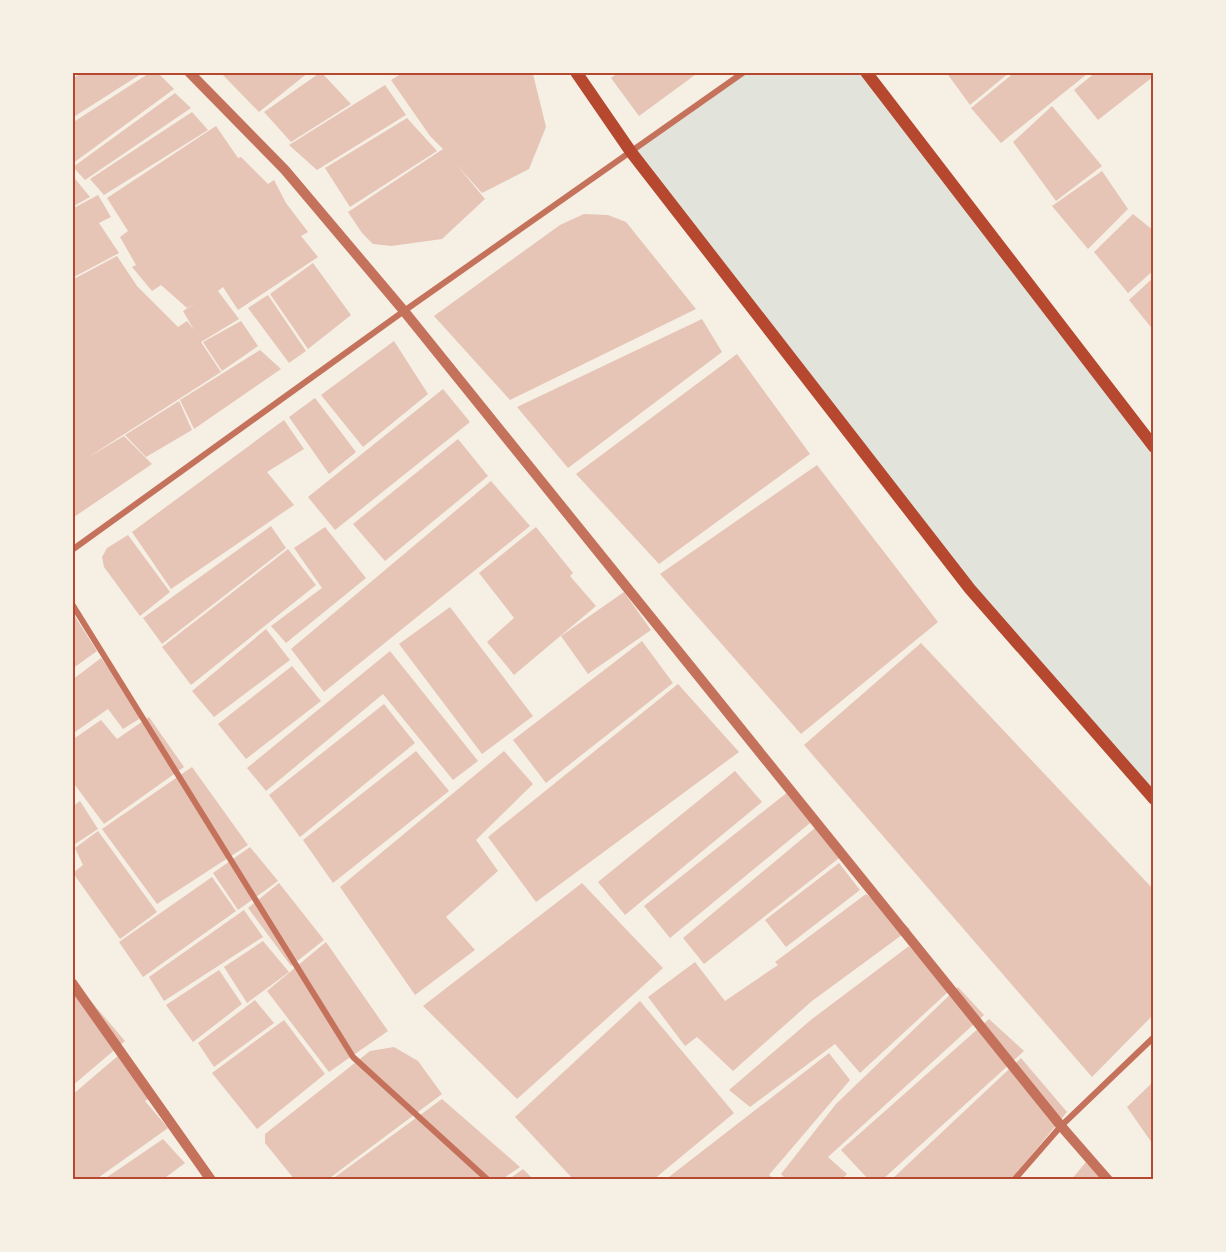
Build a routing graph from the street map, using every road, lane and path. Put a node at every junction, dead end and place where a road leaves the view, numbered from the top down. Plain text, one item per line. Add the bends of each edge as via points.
1 (189, 72) edge
2 (576, 72) edge
3 (744, 72) edge
4 (866, 72) edge
5 (631, 152) junction
6 (404, 311) junction
7 (1152, 440) edge
8 (72, 550) edge
9 (72, 604) edge
10 (1154, 799) edge
11 (72, 983) edge
12 (1154, 1037) edge
13 (1061, 1125) junction
14 (205, 1178) edge
15 (488, 1180) edge
16 (1014, 1180) edge
17 (1108, 1180) edge

1 - 6 street via 285,170
2 - 5 main road
3 - 5 street
4 - 7 main road
5 - 6 street
5 - 10 main road via 970,589
6 - 8 street
6 - 13 street
9 - 15 street via 353,1057
11 - 14 street
12 - 13 street
13 - 16 street
13 - 17 street

